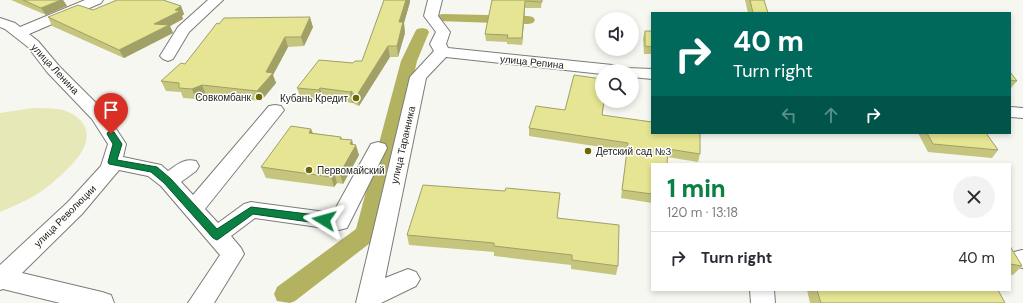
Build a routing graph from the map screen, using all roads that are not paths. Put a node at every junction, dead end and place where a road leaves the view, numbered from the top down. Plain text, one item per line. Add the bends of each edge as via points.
1 (96, 0) edge
2 (216, 0) edge
3 (435, 0) edge
4 (0, 22) edge
5 (19, 33) junction
6 (442, 52) junction
7 (168, 56) dead end
8 (595, 68) edge
9 (639, 73) edge
10 (651, 74) edge
11 (275, 110) dead end
12 (1011, 112) edge
13 (1023, 113) edge
14 (378, 148) dead end
15 (115, 153) junction
16 (189, 166) dead end
17 (168, 181) junction
18 (192, 209) junction
19 (217, 235) junction
20 (1, 278) edge
21 (408, 279) dead end
22 (762, 291) edge
23 (368, 300) edge
24 (102, 303) edge
25 (200, 303) edge
26 (763, 303) edge

1 - 5 street
2 - 7 street via 183,30
3 - 6 street via 431,16 443,32 438,44
4 - 5 street, улица Ленина
5 - 15 street, улица Ленина via 33,44 53,69 100,116
6 - 8 street, улица Репина
6 - 23 street, улица Таранника via 418,77
9 - 10 street
11 - 18 street
12 - 13 street
14 - 19 street via 339,222 251,210
15 - 17 street via 154,170
15 - 20 street, улица Революции via 110,168 74,208
16 - 17 street
17 - 18 street
18 - 19 street
19 - 25 street via 233,254
20 - 24 street
21 - 23 street
22 - 26 street

